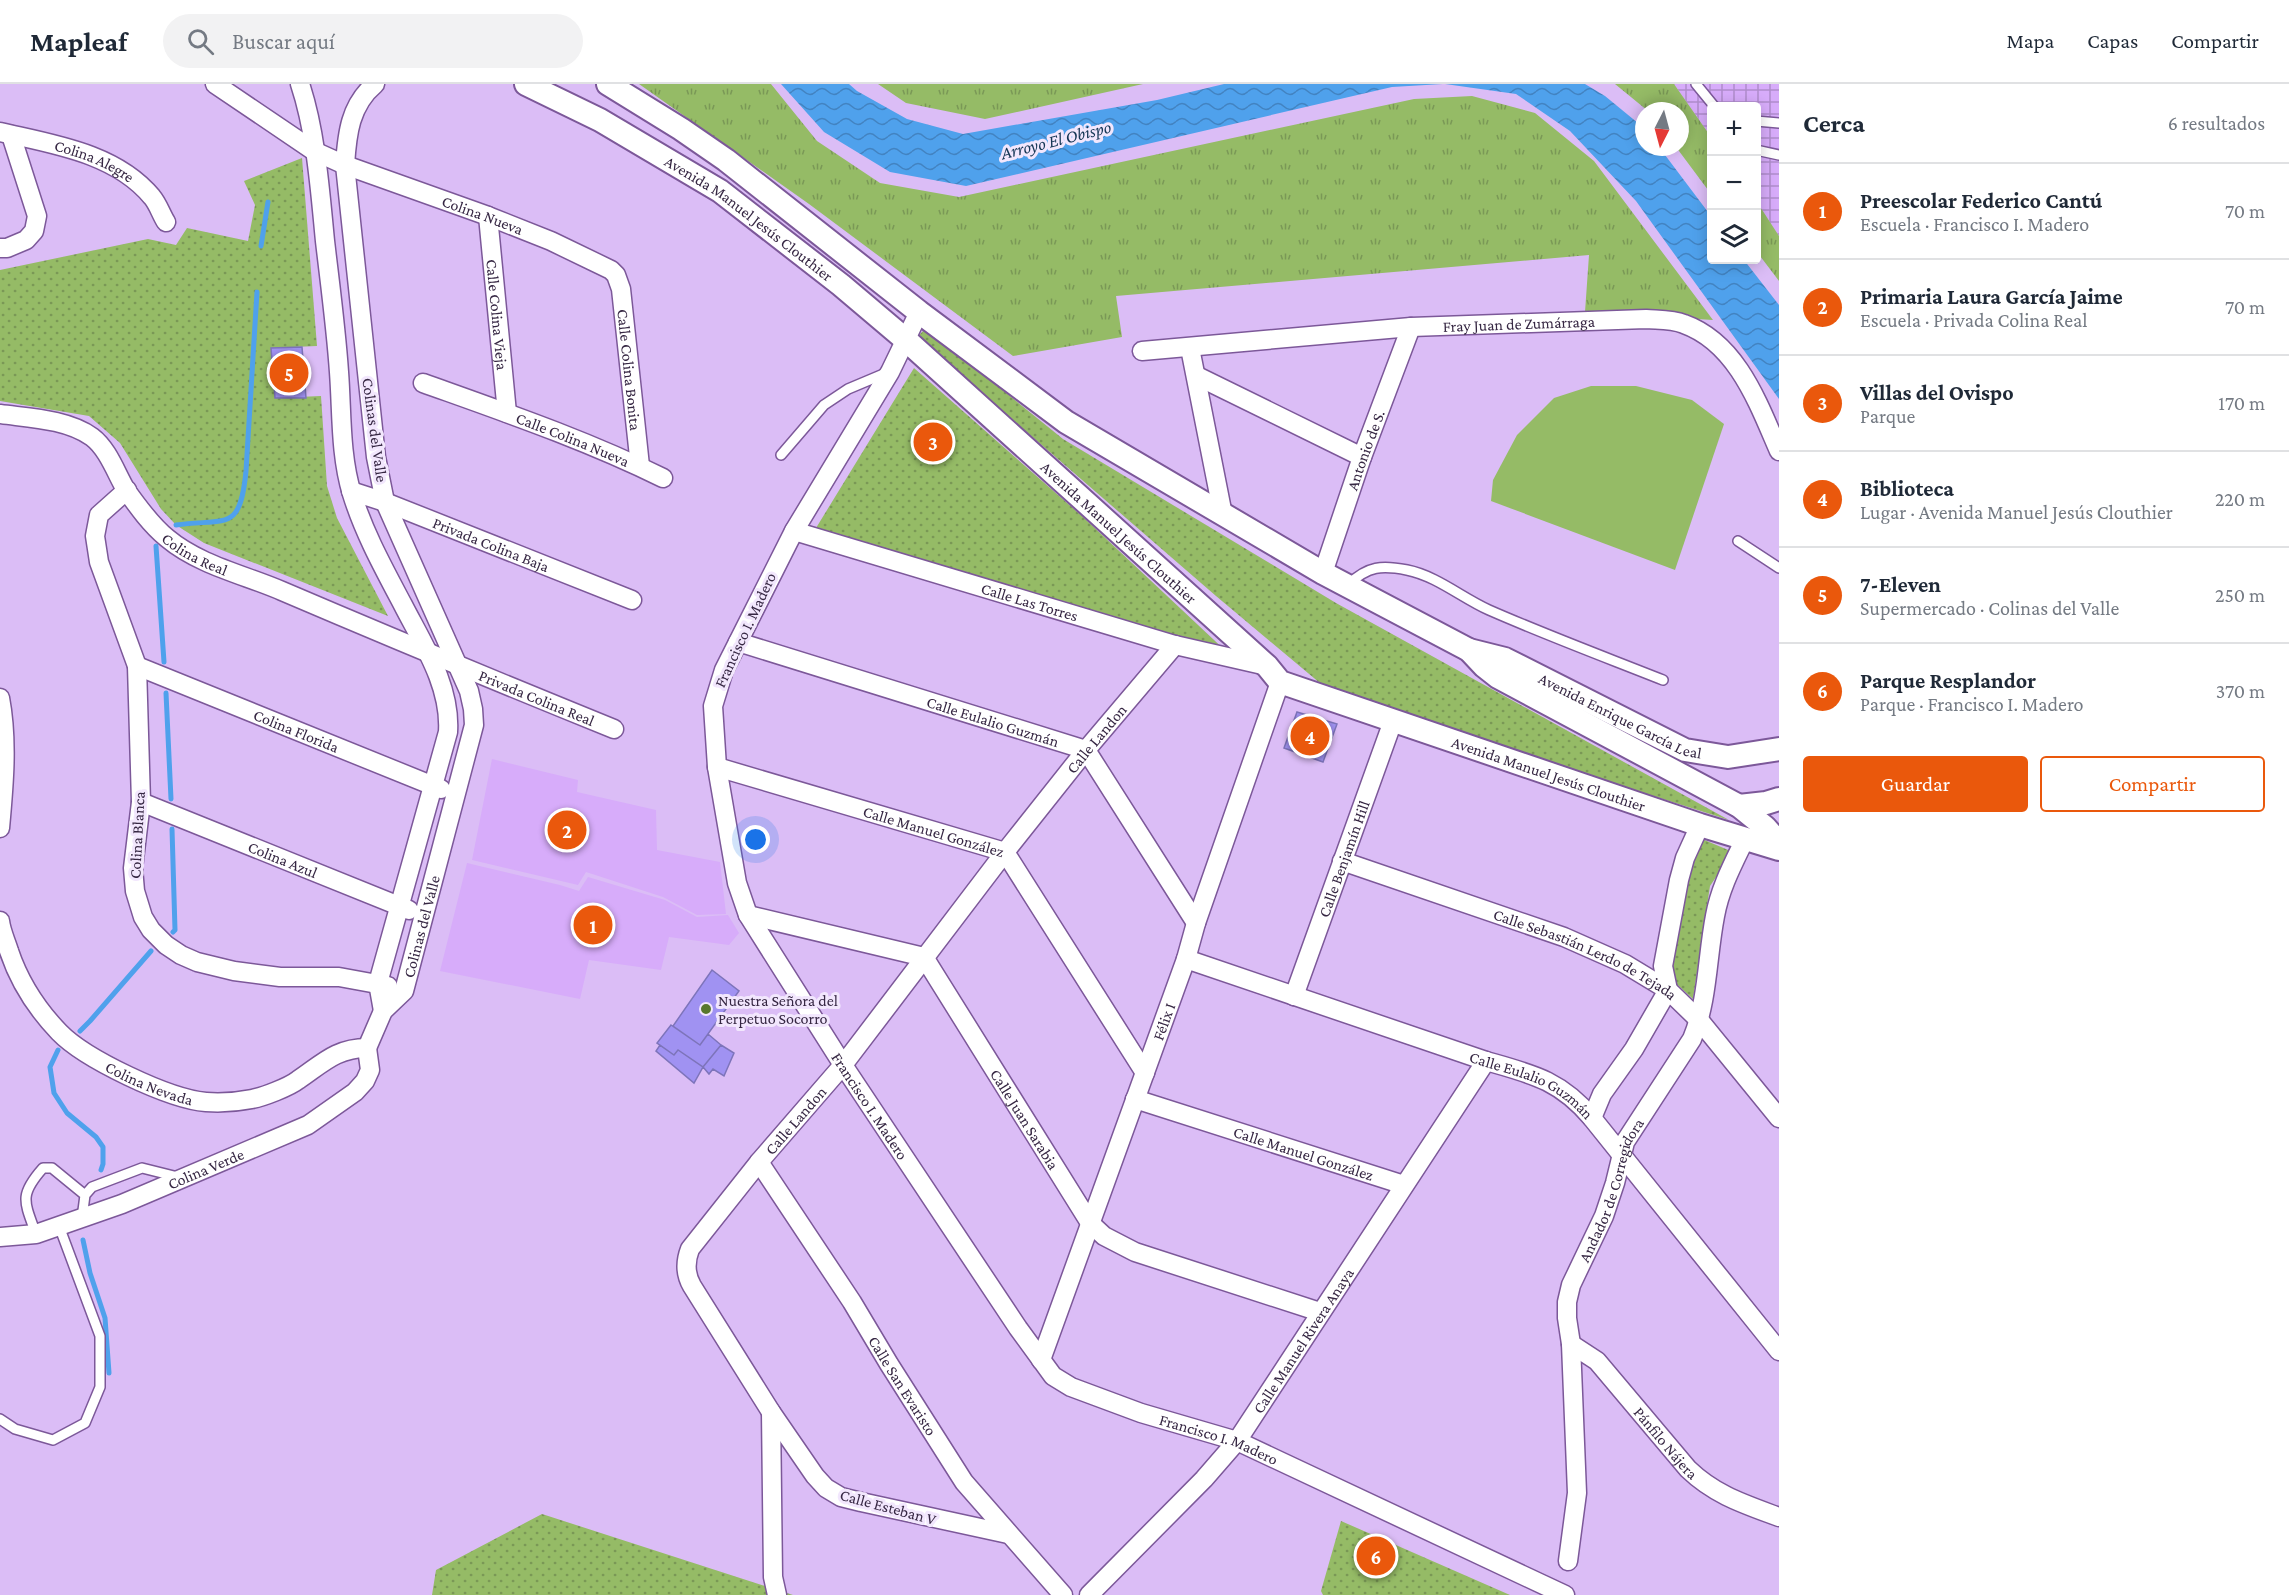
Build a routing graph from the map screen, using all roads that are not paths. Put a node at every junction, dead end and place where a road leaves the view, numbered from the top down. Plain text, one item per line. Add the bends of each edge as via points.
1 (215, 84) edge
2 (300, 84) edge
3 (375, 84) edge
4 (526, 84) edge
5 (608, 84) edge
6 (1696, 84) edge
7 (1711, 102) edge
8 (1761, 121) edge
9 (1779, 123) edge
10 (5, 134) edge
11 (314, 151) junction
12 (1761, 151) edge
13 (1779, 155) edge
14 (345, 165) junction
15 (488, 216) junction
16 (166, 222) dead end
17 (0, 248) edge
18 (616, 275) joint
19 (919, 312) junction
20 (1411, 327) junction
21 (906, 340) junction
22 (1190, 348) junction
23 (1142, 351) dead end
24 (890, 372) junction
25 (1197, 376) junction
26 (423, 383) dead end
27 (507, 413) junction
28 (0, 414) edge
29 (1779, 451) edge
30 (781, 455) dead end
31 (1362, 457) junction
32 (640, 466) junction
33 (663, 478) dead end
34 (127, 490) junction
35 (351, 491) junction
36 (386, 502) junction
37 (1222, 515) junction
38 (794, 531) junction
39 (1738, 541) dead end
40 (1779, 568) edge
41 (1323, 573) junction
42 (1347, 586) junction
43 (632, 600) dead end
44 (738, 642) junction
45 (1175, 645) junction
46 (1469, 650) junction
47 (429, 653) junction
48 (137, 666) junction
49 (459, 666) junction
50 (1273, 674) junction
51 (1663, 680) dead end
52 (0, 698) edge
53 (1393, 721) junction
54 (614, 729) dead end
55 (1779, 749) edge
56 (1086, 750) junction
57 (717, 766) junction
58 (431, 784) junction
59 (456, 795) junction
60 (1779, 799) edge
61 (141, 802) junction
62 (1739, 806) junction
63 (1700, 825) junction
64 (0, 828) edge
65 (1745, 839) junction
66 (1779, 843) edge
67 (1779, 849) edge
68 (1005, 852) junction
69 (1342, 861) junction
70 (399, 907) junction
71 (748, 915) junction
72 (425, 916) junction
73 (0, 921) edge
74 (1196, 923) junction
75 (924, 957) junction
76 (1186, 959) junction
77 (378, 983) junction
78 (1668, 990) junction
79 (404, 991) junction
80 (1293, 996) junction
81 (383, 1011) junction
82 (1700, 1021) junction
83 (367, 1048) junction
84 (1486, 1060) junction
85 (843, 1065) junction
86 (1144, 1073) junction
87 (1135, 1099) junction
88 (1592, 1118) junction
89 (1779, 1118) edge
90 (1621, 1154) junction
91 (759, 1162) junction
92 (184, 1178) junction
93 (1404, 1185) junction
94 (85, 1195) junction
95 (81, 1218) junction
96 (1090, 1223) junction
97 (59, 1226) junction
98 (36, 1234) junction
99 (0, 1237) edge
100 (1320, 1312) junction
101 (1571, 1344) junction
102 (1779, 1352) edge
103 (1041, 1360) junction
104 (771, 1412) junction
105 (0, 1419) edge
106 (1237, 1441) junction
107 (1779, 1517) edge
108 (1008, 1534) junction
109 (1568, 1561) dead end
110 (777, 1595) edge
111 (1063, 1595) edge
112 (1089, 1595) edge
113 (1565, 1595) edge

1 - 11 street, Colina Nueva
2 - 11 street, Colinas del Valle
3 - 14 street, Colinas del Valle via 355,108 347,133
4 - 21 street, Avenida Manuel Jesús Clouthier via 600,120 720,191
5 - 19 street, Avenida Manuel Jesús Clouthier via 726,160
6 - 7 lane
8 - 9 lane
10 - 16 street, Colina Alegre via 63,146 106,162 136,181 153,198
10 - 17 street via 37,216 34,231 26,240
11 - 14 street, Colina Nueva
11 - 35 street, Colinas del Valle via 339,369 345,464
12 - 13 lane
14 - 15 street, Colina Nueva
14 - 36 street, Colinas del Valle via 376,457
15 - 18 street, Colina Nueva via 551,241
15 - 27 street, Calle Colina Vieja
18 - 32 street, Calle Colina Bonita via 621,288
19 - 21 street, Francisco I. Madero
19 - 37 street, Avenida Manuel Jesús Clouthier via 1066,422
20 - 22 street, Fray Juan de Zumárraga
20 - 29 street, Fray Juan de Zumárraga via 1646,319 1681,322 1707,334 1729,354
20 - 31 street, Antonio de S.
21 - 24 street, Francisco I. Madero
21 - 50 street, Avenida Manuel Jesús Clouthier
22 - 23 street, Fray Juan de Zumárraga
22 - 25 street
24 - 30 lane via 848,389 824,405
24 - 38 street, Francisco I. Madero
25 - 31 street
25 - 37 street
26 - 27 street, Calle Colina Nueva
27 - 32 street, Calle Colina Nueva
28 - 34 street, Colina Real via 75,428 93,438
31 - 41 street, Antonio de S.
32 - 33 street, Calle Colina Nueva
34 - 47 street, Colina Real via 168,539 198,558
34 - 48 street, Colina Blanca via 99,515 94,536 99,562
35 - 36 street, Privada Colina Baja
35 - 47 street, Colinas del Valle via 379,560
36 - 43 street, Privada Colina Baja
36 - 49 street, Colinas del Valle
37 - 41 street, Avenida Manuel Jesús Clouthier
38 - 44 street, Francisco I. Madero
38 - 45 street, Calle Las Torres
39 - 40 lane
41 - 42 street, Avenida Manuel Jesús Clouthier
42 - 46 street, Avenida Manuel Jesús Clouthier
42 - 51 lane via 1376,567 1409,570 1486,609
44 - 56 street, Calle Eulalio Guzmán
44 - 57 street, Francisco I. Madero via 713,706
45 - 50 street, Calle Las Torres
45 - 56 street, Calle Landon
46 - 55 street, Avenida Enrique García Leal via 1505,659 1685,750 1728,757
46 - 62 street, Avenida Manuel Jesús Clouthier via 1498,677
47 - 49 street, Colina Real
47 - 58 street, Colinas del Valle via 448,718
48 - 58 street, Colina Florida
48 - 61 street, Colina Blanca
49 - 54 street, Privada Colina Real
49 - 59 street, Colinas del Valle via 471,700 474,725
50 - 53 street, Avenida Manuel Jesús Clouthier
50 - 74 street, Félix I
52 - 64 street via 4,718
53 - 63 street, Avenida Manuel Jesús Clouthier
53 - 69 street, Calle Benjamín Hill
56 - 68 street, Calle Landon
56 - 74 street
57 - 68 street, Calle Manuel González
57 - 71 street, Francisco I. Madero via 735,873
58 - 59 street, Colina Florida
58 - 70 street, Colinas del Valle
59 - 72 street, Colinas del Valle
60 - 62 street
61 - 70 street, Colina Azul
61 - 77 street, Colina Blanca via 133,868 135,891 143,917 166,945 181,956 234,971
62 - 66 street, Avenida Manuel Jesús Clouthier via 1766,826
63 - 65 street, Avenida Manuel Jesús Clouthier
63 - 78 street via 1679,880 1663,966
65 - 67 street, Avenida Manuel Jesús Clouthier
65 - 82 street, Andador de Corregidora via 1721,889
68 - 75 street, Calle Landon
68 - 86 street, Calle Manuel González
69 - 78 street, Calle Sebastián Lerdo de Tejada via 1564,937 1625,964
69 - 80 street, Calle Benjamín Hill
70 - 72 street, Colina Azul
70 - 77 street, Colinas del Valle
71 - 75 street
71 - 85 street, Francisco I. Madero
72 - 79 street, Colinas del Valle
73 - 83 street, Colina Nevada via 14,967 60,1034 85,1053 178,1096 206,1102 255,1099 297,1082 330,1058
74 - 76 street, Félix I
75 - 85 street, Calle Landon
75 - 96 street, Calle Juan Sarabia
76 - 80 street, Calle Eulalio Guzmán
76 - 86 street, Félix I
77 - 79 street, Colina Blanca
77 - 81 street, Colinas del Valle
78 - 82 street, Calle Sebastián Lerdo de Tejada
78 - 88 street via 1602,1094
79 - 81 street, Colinas del Valle
80 - 84 street, Calle Eulalio Guzmán
81 - 83 street
82 - 89 street, Calle Sebastián Lerdo de Tejada
82 - 90 street, Andador de Corregidora
83 - 92 street, Colina Verde via 370,1070 365,1081 332,1110 308,1125
84 - 88 street, Calle Eulalio Guzmán via 1547,1080 1578,1101
84 - 93 street, Calle Manuel Rivera Anaya
85 - 91 street, Calle Landon
85 - 103 street, Francisco I. Madero
86 - 87 street, Félix I
87 - 93 street, Calle Manuel González
87 - 96 street, Félix I
88 - 90 street, Calle Eulalio Guzmán
90 - 101 street, Andador de Corregidora via 1604,1216 1571,1285 1567,1302
90 - 102 street, Calle Eulalio Guzmán
91 - 104 street, Calle Landon via 690,1249 686,1267 692,1286
91 - 108 street, Calle San Evaristo via 964,1482
92 - 94 lane via 142,1168 92,1187
92 - 95 street, Colina Verde
93 - 100 street, Calle Manuel Rivera Anaya
94 - 95 lane
94 - 98 lane via 52,1168 43,1168 28,1185 26,1206
95 - 97 street, Colina Verde
96 - 100 street, Calle Juan Sarabia via 1104,1236 1135,1252
96 - 103 street, Félix I
97 - 98 street, Colina Verde
97 - 105 lane via 100,1336 100,1387 85,1423 53,1440 15,1429
98 - 99 street, Colina Verde
100 - 106 street, Calle Manuel Rivera Anaya
101 - 107 street, Pánfilo Nájera via 1598,1361 1703,1484
101 - 109 street, Andador de Corregidora via 1577,1493
103 - 106 street, Francisco I. Madero via 1053,1376 1071,1387 1141,1413
104 - 108 street, Calle Esteban V via 815,1476 842,1497
104 - 110 street
106 - 112 street, Calle Manuel Rivera Anaya
106 - 113 street, Francisco I. Madero
108 - 111 street, Calle San Evaristo

